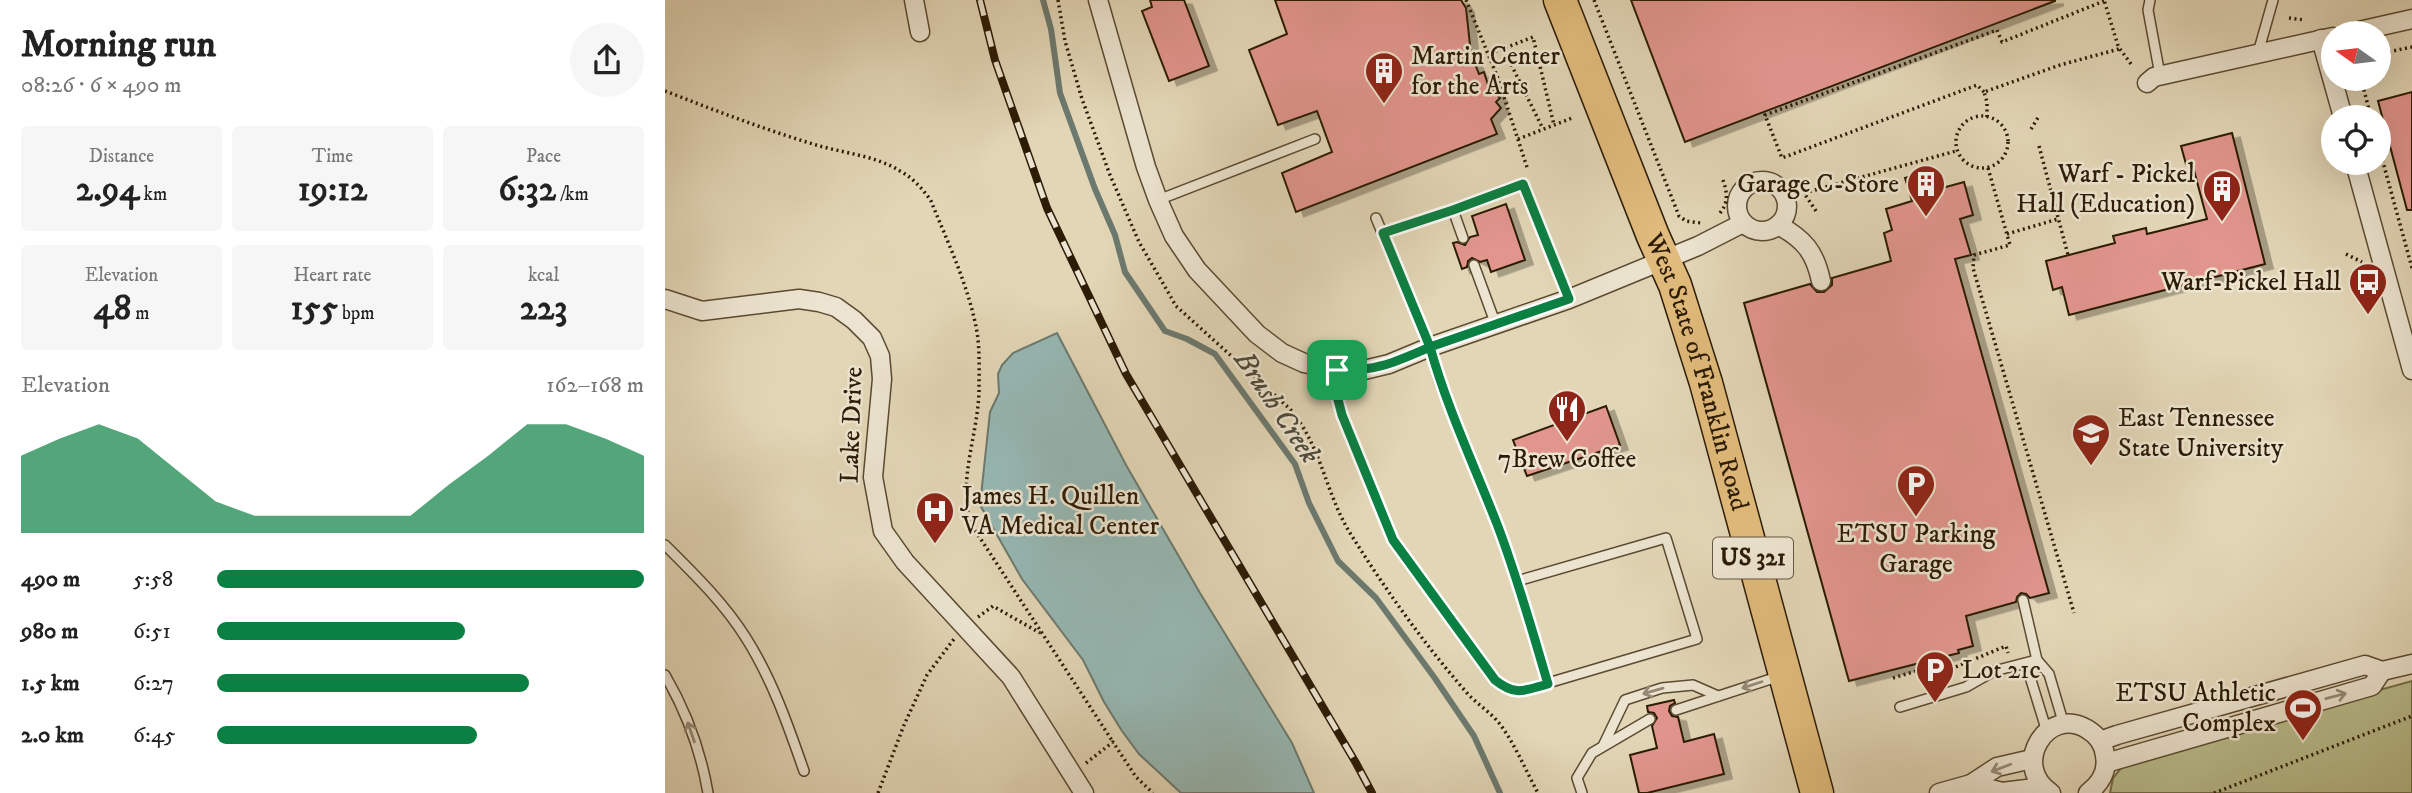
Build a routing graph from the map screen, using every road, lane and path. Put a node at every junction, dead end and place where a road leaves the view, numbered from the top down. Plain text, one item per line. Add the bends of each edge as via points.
1 (913, 0) edge
2 (1059, 0) edge
3 (1098, 0) edge
4 (1466, 0) edge
5 (1560, 0) edge
6 (1594, 0) edge
7 (2104, 0) edge
8 (2150, 0) edge
9 (2273, 0) edge
10 (2289, 18) dead end
11 (2412, 19) edge
12 (2305, 20) dead end
13 (2391, 24) edge
14 (920, 32) dead end
15 (2321, 39) edge
16 (2412, 47) edge
17 (1503, 49) junction
18 (2119, 49) junction
19 (2391, 51) edge
20 (2258, 53) junction
21 (1489, 54) junction
22 (2131, 64) dead end
23 (2154, 79) joint
24 (665, 91) edge
25 (1984, 92) junction
26 (2039, 116) dead end
27 (1986, 117) junction
28 (1572, 118) dead end
29 (1554, 125) junction
30 (1543, 129) junction
31 (2031, 129) dead end
32 (1314, 139) dead end
33 (1518, 139) junction
34 (2039, 146) dead end
35 (1956, 151) junction
36 (1988, 168) junction
37 (1528, 170) dead end
38 (2359, 175) edge
39 (2386, 175) edge
40 (1723, 180) dead end
41 (1158, 200) junction
42 (1453, 210) junction
43 (1816, 211) dead end
44 (1718, 216) dead end
45 (1376, 218) dead end
46 (2058, 219) junction
47 (1707, 221) dead end
48 (1743, 223) junction
49 (1778, 225) junction
50 (1383, 233) junction
51 (2007, 234) junction
52 (1464, 238) dead end
53 (2346, 254) dead end
54 (2068, 255) dead end
55 (1664, 260) junction
56 (2362, 262) dead end
57 (1473, 265) dead end
58 (2412, 268) edge
59 (1821, 281) dead end
60 (665, 299) edge
61 (1569, 299) junction
62 (2405, 313) edge
63 (1496, 326) junction
64 (1430, 347) junction
65 (1337, 370) junction
66 (2412, 370) edge
67 (665, 545) edge
68 (1517, 581) junction
69 (2023, 600) dead end
70 (2074, 613) dead end
71 (966, 627) junction
72 (1042, 634) junction
73 (2008, 654) dead end
74 (2038, 660) junction
75 (2412, 664) edge
76 (2382, 671) junction
77 (665, 675) edge
78 (1785, 675) junction
79 (1893, 678) dead end
80 (1548, 684) junction
81 (1719, 696) junction
82 (1900, 708) dead end
83 (1677, 710) dead end
84 (2412, 716) edge
85 (1650, 719) dead end
86 (2064, 725) junction
87 (2046, 733) junction
88 (2100, 741) junction
89 (1113, 742) junction
90 (1603, 746) junction
91 (2032, 759) junction
92 (2106, 763) junction
93 (804, 771) dead end
94 (1085, 771) dead end
95 (1971, 783) junction
96 (2047, 790) edge
97 (2095, 790) edge
98 (708, 793) edge
99 (878, 793) edge
100 (1084, 793) edge
101 (1153, 793) edge
102 (1538, 793) edge
103 (1582, 793) edge
104 (1817, 793) edge
105 (1939, 793) edge
106 (2214, 793) edge

1 - 14 street
2 - 102 path via 1065,41 1100,150 1139,242 1176,306 1301,422 1350,533 1444,665 1498,722
3 - 41 street
4 - 21 path
5 - 55 highway, West State of Franklin Road / US 321
6 - 47 path via 1679,216 1697,224
7 - 18 path
7 - 25 path via 2002,42 1997,30 1765,115 1782,158 1977,85
8 - 23 lane
9 - 20 lane
10 - 12 path
11 - 13 street
15 - 20 street
16 - 19 path
17 - 21 path
17 - 29 path via 1534,37
17 - 30 path
18 - 22 path
18 - 25 path
20 - 23 street
21 - 33 path
24 - 72 path via 809,143 882,162 922,187 968,297 977,334 979,396 967,512 975,533
25 - 27 path
26 - 31 path
27 - 35 path via 1964,123 1956,138
27 - 36 path via 2003,127 2008,144 2002,159
28 - 29 path
29 - 30 path
30 - 33 path
32 - 41 lane
33 - 37 path
34 - 46 path
35 - 36 path via 1971,166
35 - 43 path via 1804,193
36 - 51 path
38 - 62 street
39 - 58 path
40 - 44 path via 1727,197
41 - 65 street via 1174,236 1197,270 1257,334 1304,363
42 - 50 lane
42 - 52 lane
42 - 61 lane via 1523,184
45 - 50 lane
46 - 51 path
46 - 54 path
48 - 49 street via 1764,231
48 - 49 street via 1738,199 1747,185 1764,180 1779,187 1787,202
48 - 55 street
49 - 59 street via 1804,241
50 - 64 lane
51 - 70 path via 2010,244 1974,256 1973,268
53 - 56 path
55 - 61 street
55 - 78 highway, West State of Franklin Road / US 321 via 1706,383
57 - 63 lane
60 - 71 street, Lake Drive via 702,311 799,299 819,302 837,307 872,338 883,379 873,477 883,531 905,562
61 - 63 street
62 - 66 street
63 - 64 street
64 - 65 street via 1389,364 1360,371
64 - 68 lane
65 - 80 lane via 1342,415 1393,540 1495,680 1517,692
67 - 93 lane via 709,589 746,637 778,698
68 - 80 lane
68 - 80 lane via 1666,538 1697,639
69 - 74 lane
71 - 72 path via 993,606
71 - 99 path via 927,675
71 - 100 street, Lake Drive via 1011,677
72 - 89 path
73 - 79 path via 2006,646 1946,671 1943,663
74 - 82 lane via 1994,671 1966,687
74 - 86 lane via 2049,674
74 - 87 lane via 2031,680
75 - 76 street
76 - 88 street via 2365,666
92 -> 76 street via 2372,686
98 -> 77 lane via 693,736
78 -> 81 lane
78 - 104 highway, West State of Franklin Road / US 321
81 - 83 lane
81 -> 90 lane via 1693,685 1662,688 1625,700
84 - 106 path
85 - 90 lane
86 - 87 street
86 - 88 street via 2081,726
87 - 91 street
88 - 92 street
89 - 94 path via 1086,764
89 - 101 path via 1136,777
90 - 103 lane via 1591,753 1577,778
91 -> 95 street via 1997,767
91 - 96 street
92 - 97 street
95 - 96 street via 2002,792
95 - 105 street

